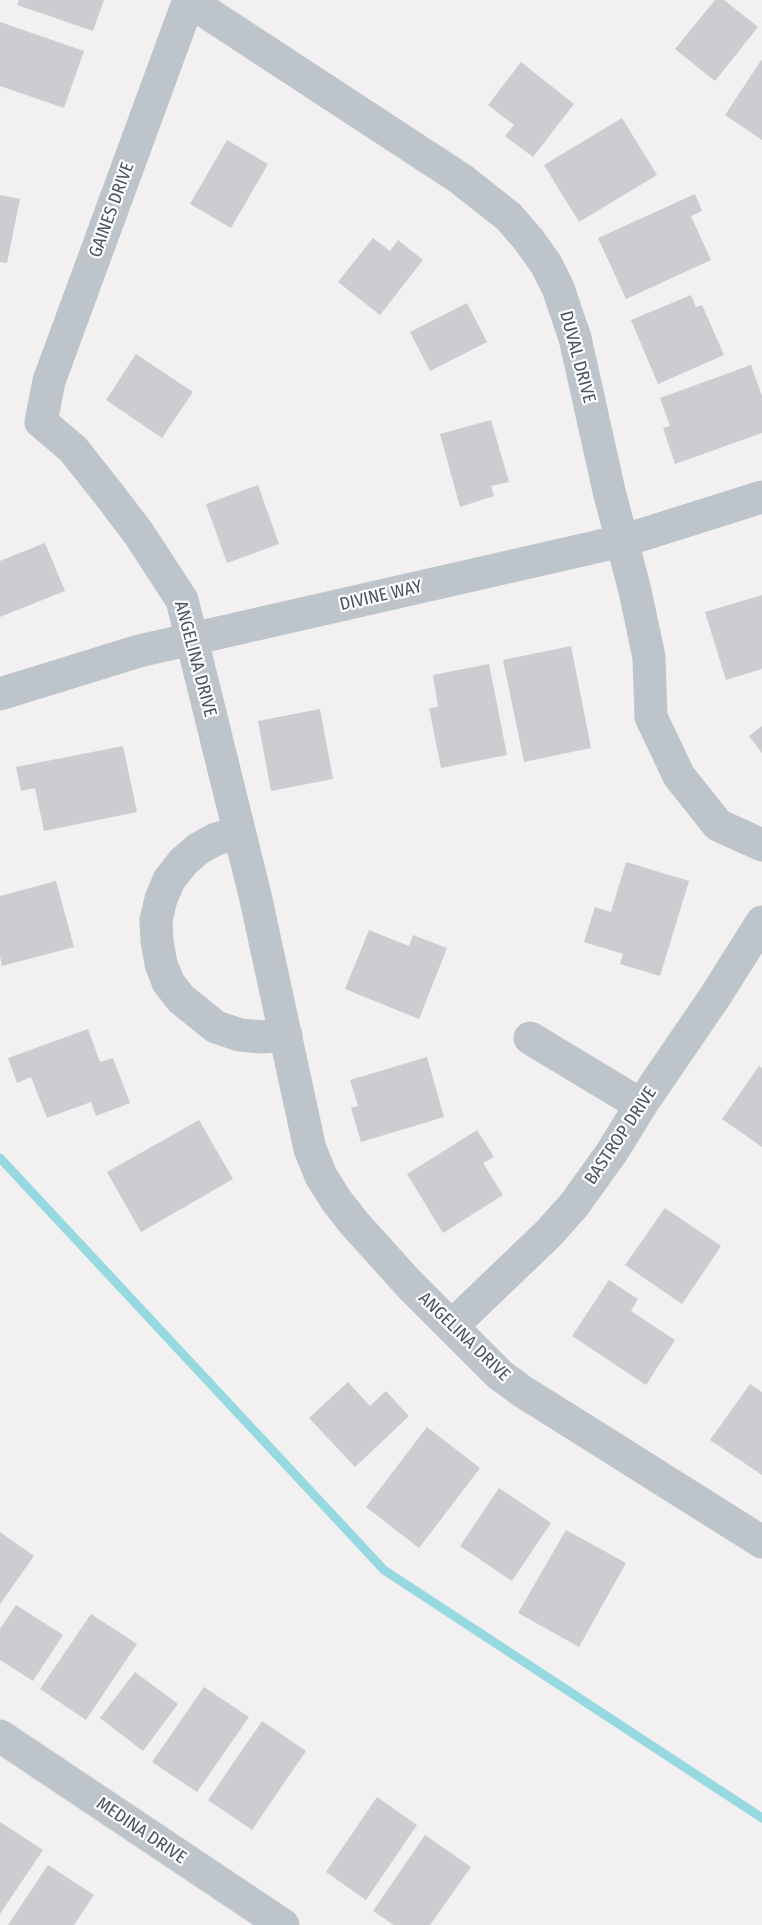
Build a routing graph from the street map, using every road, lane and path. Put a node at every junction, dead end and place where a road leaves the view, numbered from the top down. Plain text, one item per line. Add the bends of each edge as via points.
1 (189, 0) edge
2 (41, 422) joint
3 (762, 497) edge
4 (622, 541) junction
5 (193, 638) junction
6 (0, 694) edge
7 (239, 833) junction
8 (762, 845) edge
9 (762, 922) edge
10 (286, 1035) junction
11 (530, 1038) dead end
12 (640, 1105) junction
13 (452, 1326) junction
14 (762, 1542) edge
15 (0, 1736) edge
16 (283, 1925) edge

1 - 2 street, GAINES DRIVE via 49,381
1 - 4 street, DUVAL DRIVE via 461,179 528,239 558,288 575,338
2 - 5 street, ANGELINA DRIVE via 73,449 139,534 182,600
3 - 4 street, DIVINE WAY
4 - 5 street, DIVINE WAY
4 - 8 street, DUVAL DRIVE via 649,657 651,717 679,776 718,825
5 - 6 street, DIVINE WAY
5 - 7 street, ANGELINA DRIVE
7 - 10 street, ANGELINA DRIVE
7 - 10 street via 198,849 169,880 156,920 161,964 181,999 216,1027 240,1035
9 - 12 street, BASTROP DRIVE
10 - 13 street, ANGELINA DRIVE via 310,1149 321,1176 354,1223
11 - 12 street
12 - 13 street, BASTROP DRIVE via 574,1205
13 - 14 street, ANGELINA DRIVE via 522,1391
15 - 16 street, MEDINA DRIVE

